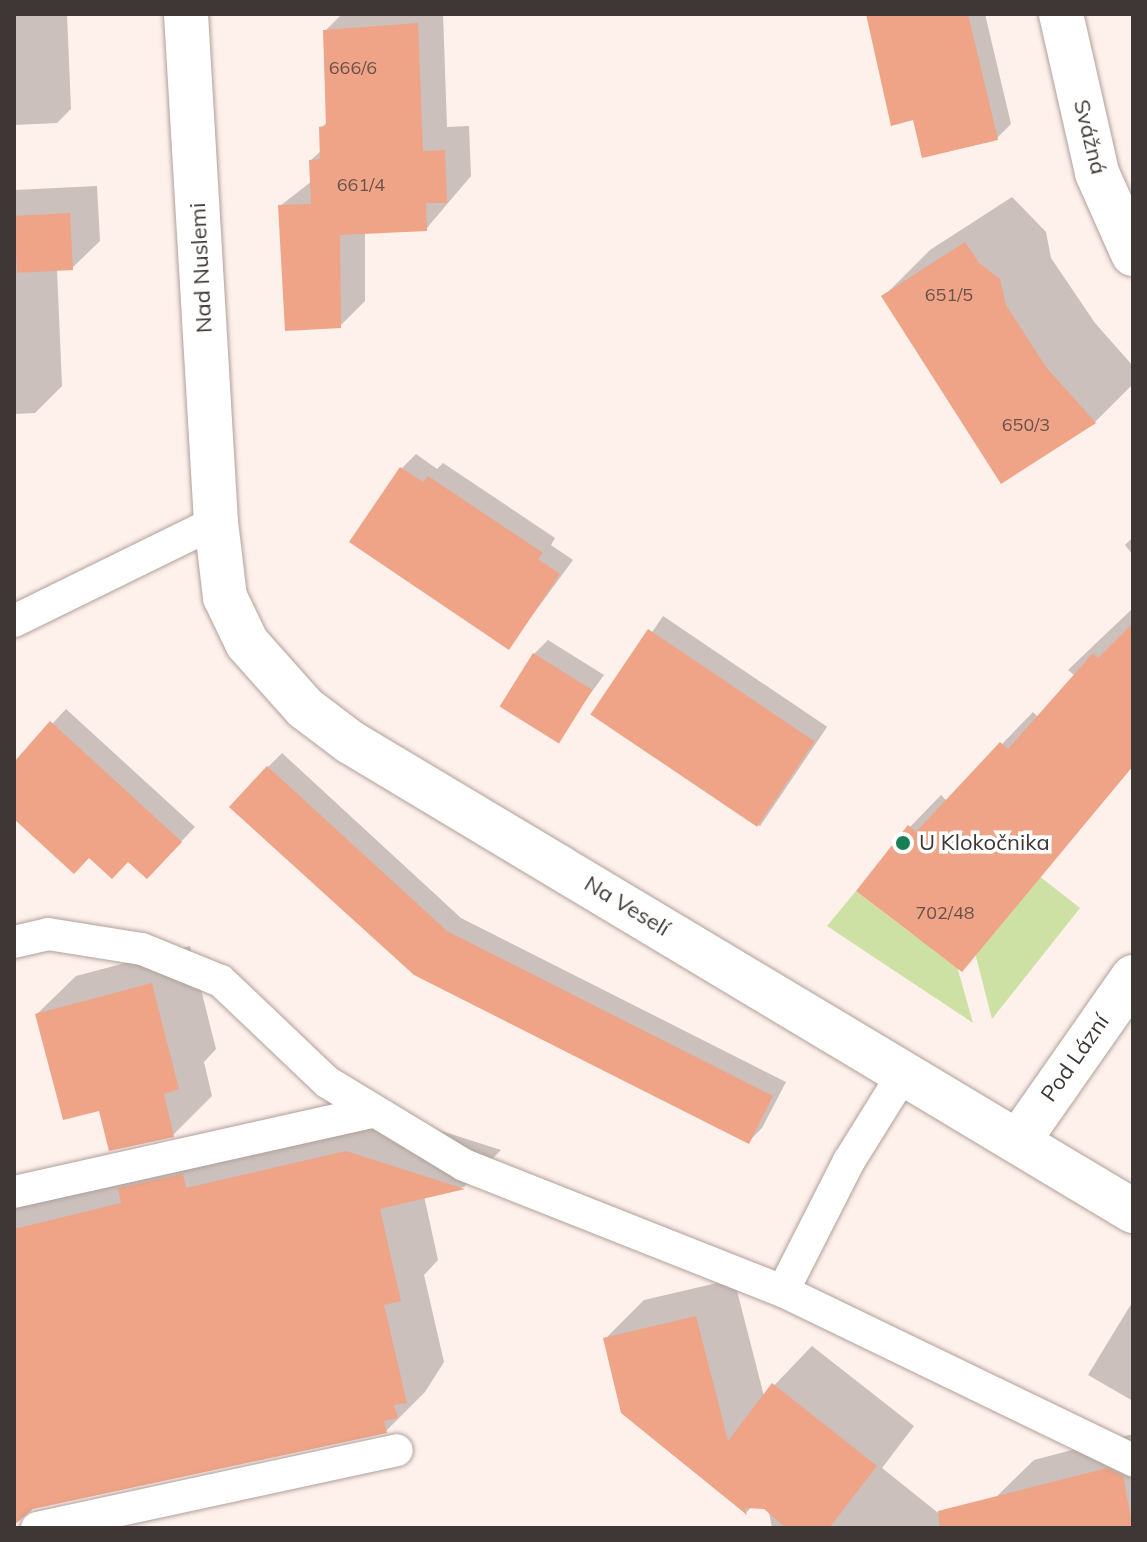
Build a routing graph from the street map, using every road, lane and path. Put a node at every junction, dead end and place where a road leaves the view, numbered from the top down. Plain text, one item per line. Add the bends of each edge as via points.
1 (186, 14) edge
2 (1061, 14) edge
3 (1133, 254) edge
4 (216, 522) junction
5 (14, 621) edge
6 (14, 942) edge
7 (1133, 977) edge
8 (905, 1071) junction
9 (372, 1112) junction
10 (1019, 1140) junction
11 (14, 1192) edge
12 (1133, 1211) edge
13 (783, 1291) junction
14 (397, 1450) dead end
15 (1133, 1460) edge
16 (37, 1528) edge

1 - 4 street, Nad Nuslemi
2 - 3 street, Svážná via 1097,173
4 - 5 lane
4 - 8 street, Na Veselí via 222,582 232,615 247,643 305,708 350,742
6 - 9 lane via 48,934 142,949 221,981 327,1082
7 - 10 street, Pod Lázní
8 - 10 street, Na Veselí
8 - 13 lane via 849,1161
9 - 11 lane
9 - 13 lane via 464,1165
10 - 12 street, Na Veselí
13 - 15 lane
14 - 16 lane

